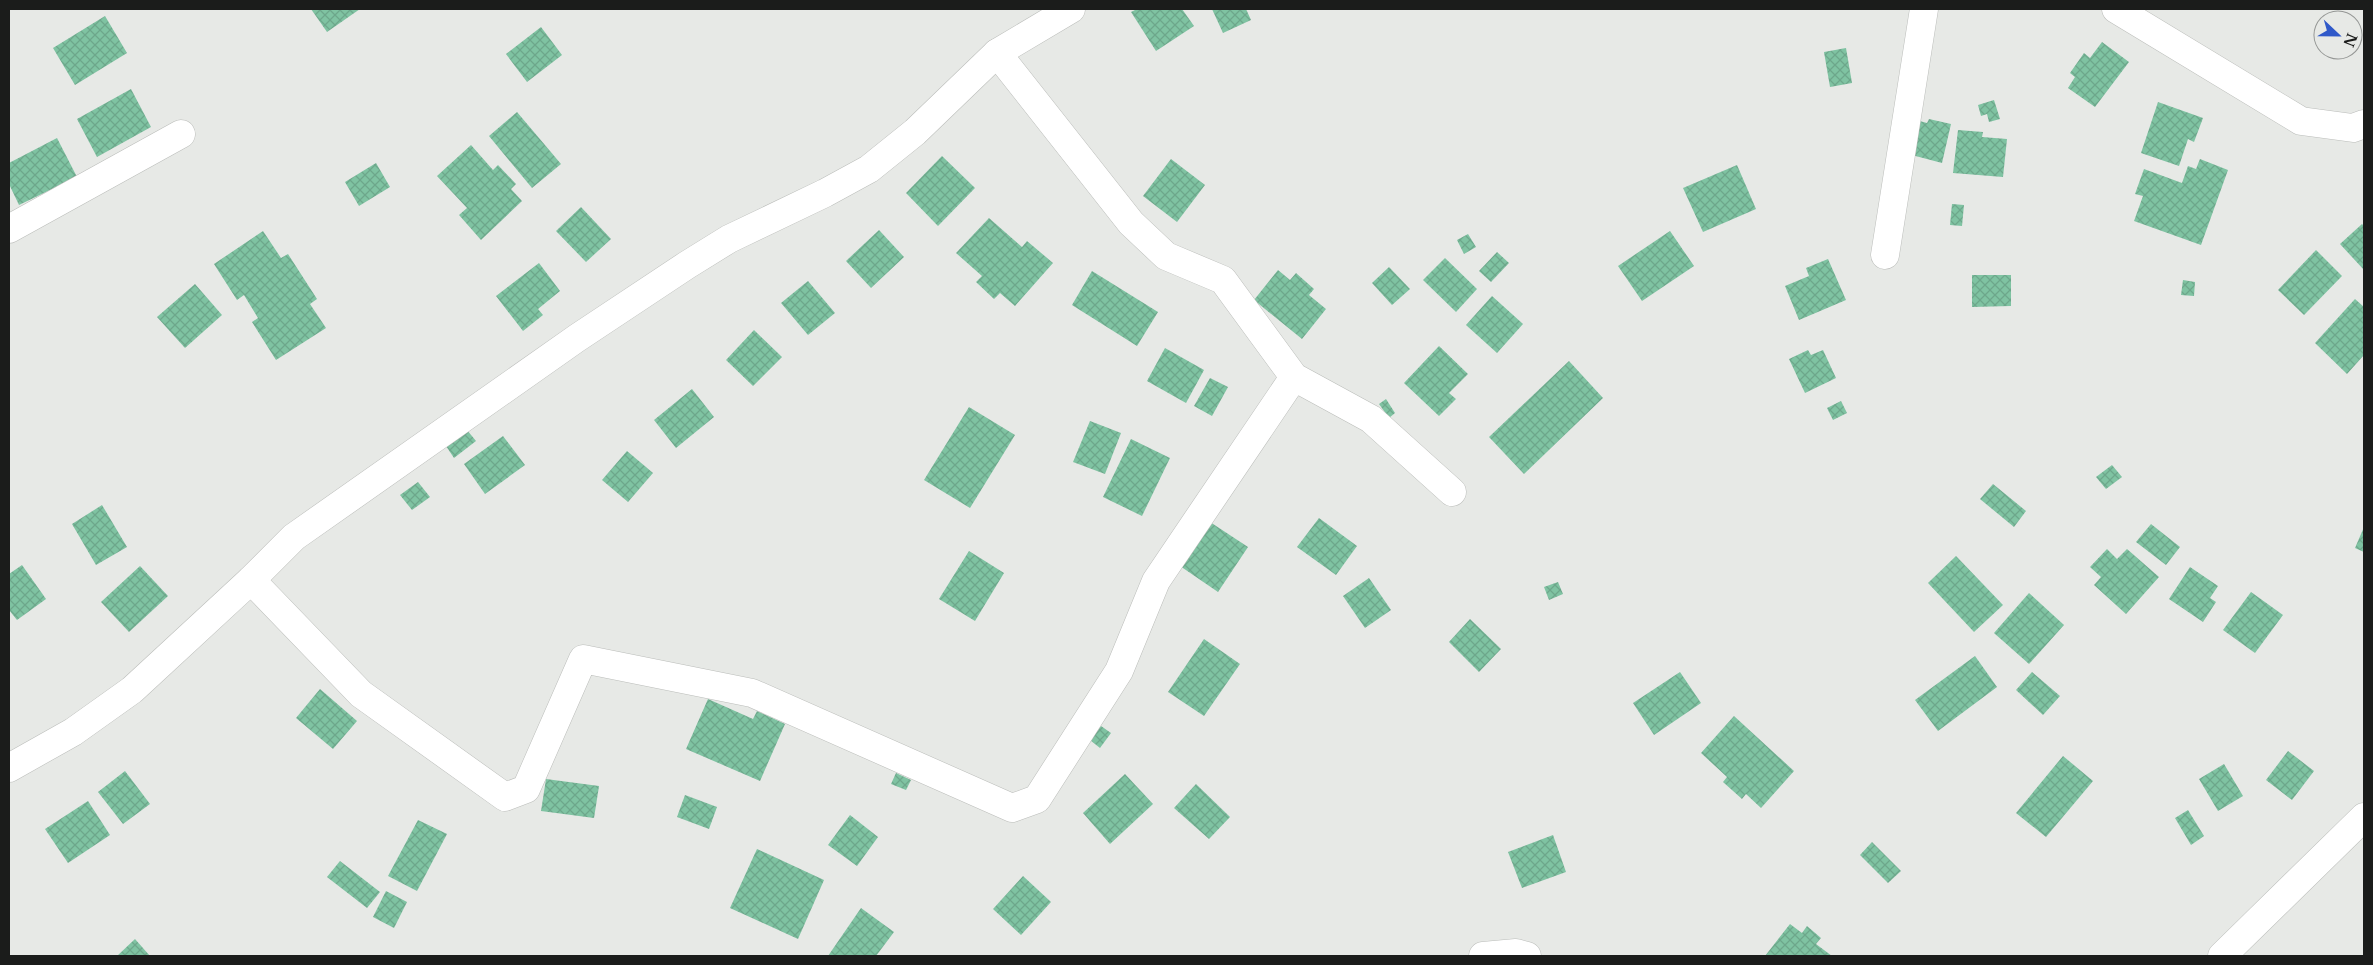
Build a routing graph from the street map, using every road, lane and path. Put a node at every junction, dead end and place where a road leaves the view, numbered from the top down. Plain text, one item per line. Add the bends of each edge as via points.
1 (1071, 9) edge
2 (1924, 9) edge
3 (2116, 9) edge
4 (997, 53) junction
5 (2364, 124) edge
6 (181, 134) dead end
7 (9, 229) edge
8 (1885, 255) dead end
9 (1294, 377) junction
10 (1452, 492) dead end
11 (251, 580) junction
12 (9, 768) edge
13 (2364, 817) edge
14 (1482, 956) edge
15 (1528, 956) edge
16 (2222, 956) edge

1 - 4 street
2 - 8 street
3 - 5 street via 2301,121 2353,128
4 - 9 street via 1131,223 1166,256 1223,280
4 - 11 street via 915,132 869,169 729,239 593,328 294,537
6 - 7 street
9 - 10 street via 1371,419
9 - 11 street via 1156,581 1119,671 1037,799 1012,808 752,693 583,659 526,789 505,798 361,694
11 - 12 street via 132,690 73,732
13 - 16 street
14 - 15 street via 1516,953

